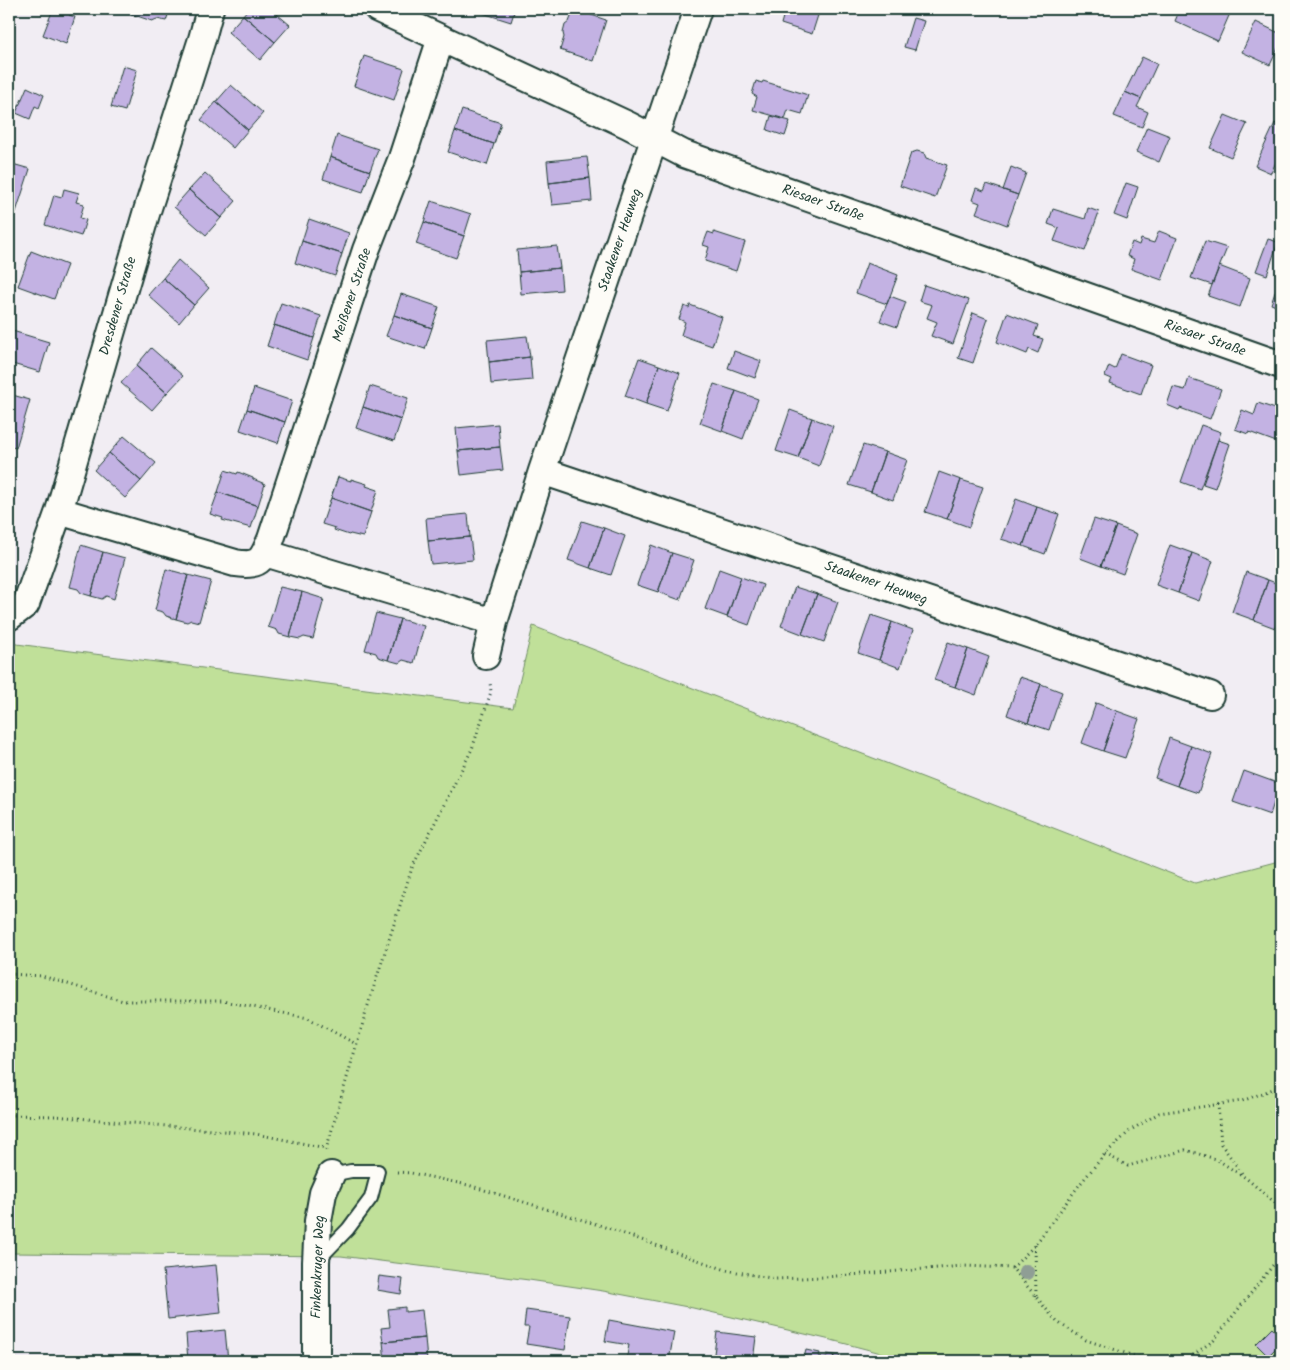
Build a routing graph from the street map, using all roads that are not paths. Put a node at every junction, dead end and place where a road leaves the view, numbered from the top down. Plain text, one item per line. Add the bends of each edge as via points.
1 (210, 9) edge
2 (378, 9) edge
3 (698, 9) edge
4 (442, 38) junction
5 (655, 139) junction
6 (1281, 364) edge
7 (542, 471) junction
8 (58, 511) junction
9 (265, 553) junction
10 (17, 610) edge
11 (494, 622) junction
12 (486, 656) road end
13 (1210, 696) dead end
14 (331, 1175) joint
15 (316, 1262) junction
16 (316, 1361) edge

1 - 8 street, Dresdener Straße
2 - 4 street, Riesaer Straße
3 - 5 street, Staakener Heuweg
4 - 5 street, Riesaer Straße
4 - 9 street, Meißener Straße via 402,158 366,250
5 - 6 street, Riesaer Straße via 684,154
5 - 7 street, Staakener Heuweg
7 - 11 street, Staakener Heuweg
7 - 13 street, Staakener Heuweg
8 - 9 street via 235,563 248,565 257,562
8 - 10 street, Dresdener Straße
9 - 11 street
11 - 12 street, Staakener Heuweg
14 - 15 street, Finkenkruger Weg via 323,1193 318,1221
14 - 15 lane via 378,1171 371,1198 348,1229
15 - 16 street, Finkenkruger Weg

